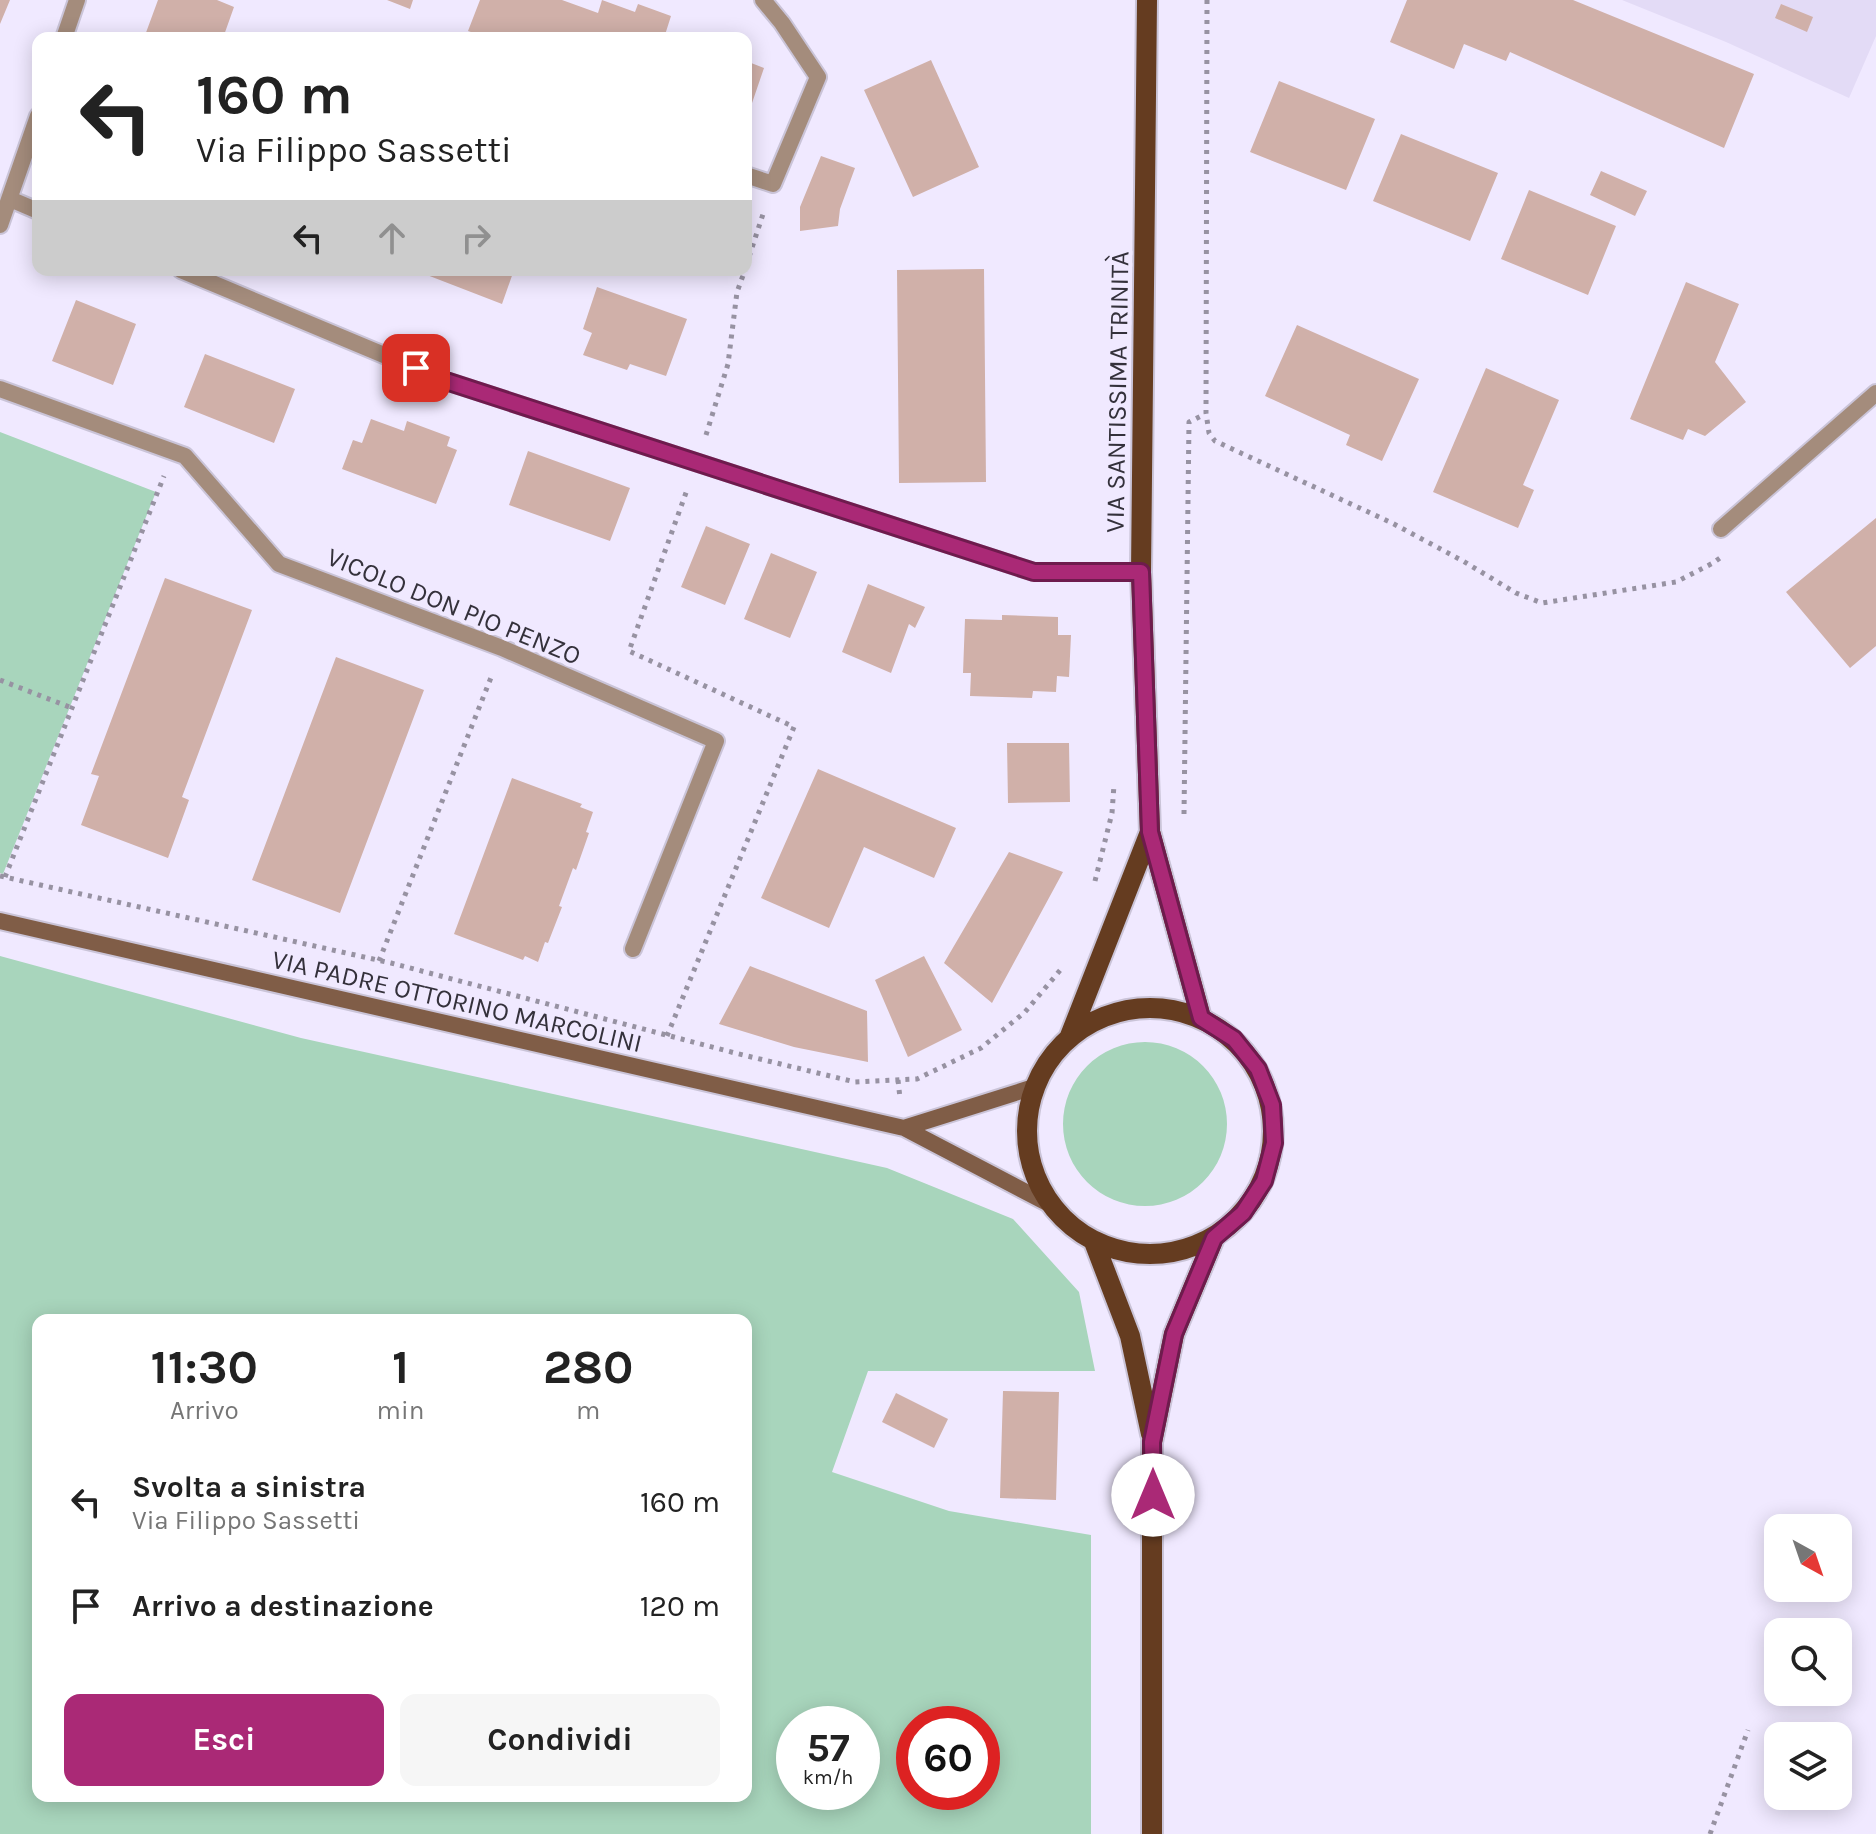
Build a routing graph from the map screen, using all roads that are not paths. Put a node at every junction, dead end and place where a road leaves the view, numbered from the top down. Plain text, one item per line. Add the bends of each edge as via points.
1 (77, 0) edge
2 (763, 0) edge
3 (1147, 0) edge
4 (66, 32) edge
5 (32, 134) edge
6 (752, 177) edge
7 (10, 199) junction
8 (32, 208) edge
9 (0, 225) edge
10 (195, 276) edge
11 (0, 389) edge
12 (1876, 393) edge
13 (1721, 529) dead end
14 (1141, 572) junction
15 (1150, 832) junction
16 (0, 921) edge
17 (633, 949) dead end
18 (1201, 1018) junction
19 (1070, 1036) junction
20 (1034, 1087) junction
21 (904, 1128) junction
22 (1049, 1204) junction
23 (1214, 1238) junction
24 (1094, 1242) junction
25 (1152, 1442) junction
26 (1152, 1834) edge

1 - 4 street
2 - 6 street via 818,77 773,184
3 - 14 main road, VIA SANTISSIMA TRINITÀ
5 - 7 street
7 - 8 street
7 - 9 street
10 - 14 street via 446,381 1034,572
11 - 17 street, VICOLO DON PIO PENZO via 185,456 279,564 502,648 716,741
12 - 13 street
14 - 15 main road, VIA SANTISSIMA TRINITÀ
15 - 18 main road, VIA SANTISSIMA TRINITÀ
15 - 19 main road, VIA SANTISSIMA TRINITÀ
16 - 21 main road, VIA PADRE OTTORINO MARCOLINI
18 - 19 main road, VIA SANTISSIMA TRINITÀ via 1168,1008 1133,1008 1100,1018
18 - 23 main road, VIA SANTISSIMA TRINITÀ via 1234,1039 1258,1069 1272,1105 1274,1143 1264,1181 1243,1213
19 - 20 main road, VIA SANTISSIMA TRINITÀ
20 - 21 main road
20 - 22 main road, VIA SANTISSIMA TRINITÀ via 1027,1147 1034,1177
21 - 22 main road, VIA PADRE OTTORINO MARCOLINI
22 - 24 main road, VIA SANTISSIMA TRINITÀ
23 - 24 main road, VIA SANTISSIMA TRINITÀ via 1155,1256 1124,1253
23 - 25 main road, VIA SANTISSIMA TRINITÀ via 1174,1334
24 - 25 main road, VIA SANTISSIMA TRINITÀ via 1130,1336
25 - 26 main road, VIA SANTISSIMA TRINITÀ

